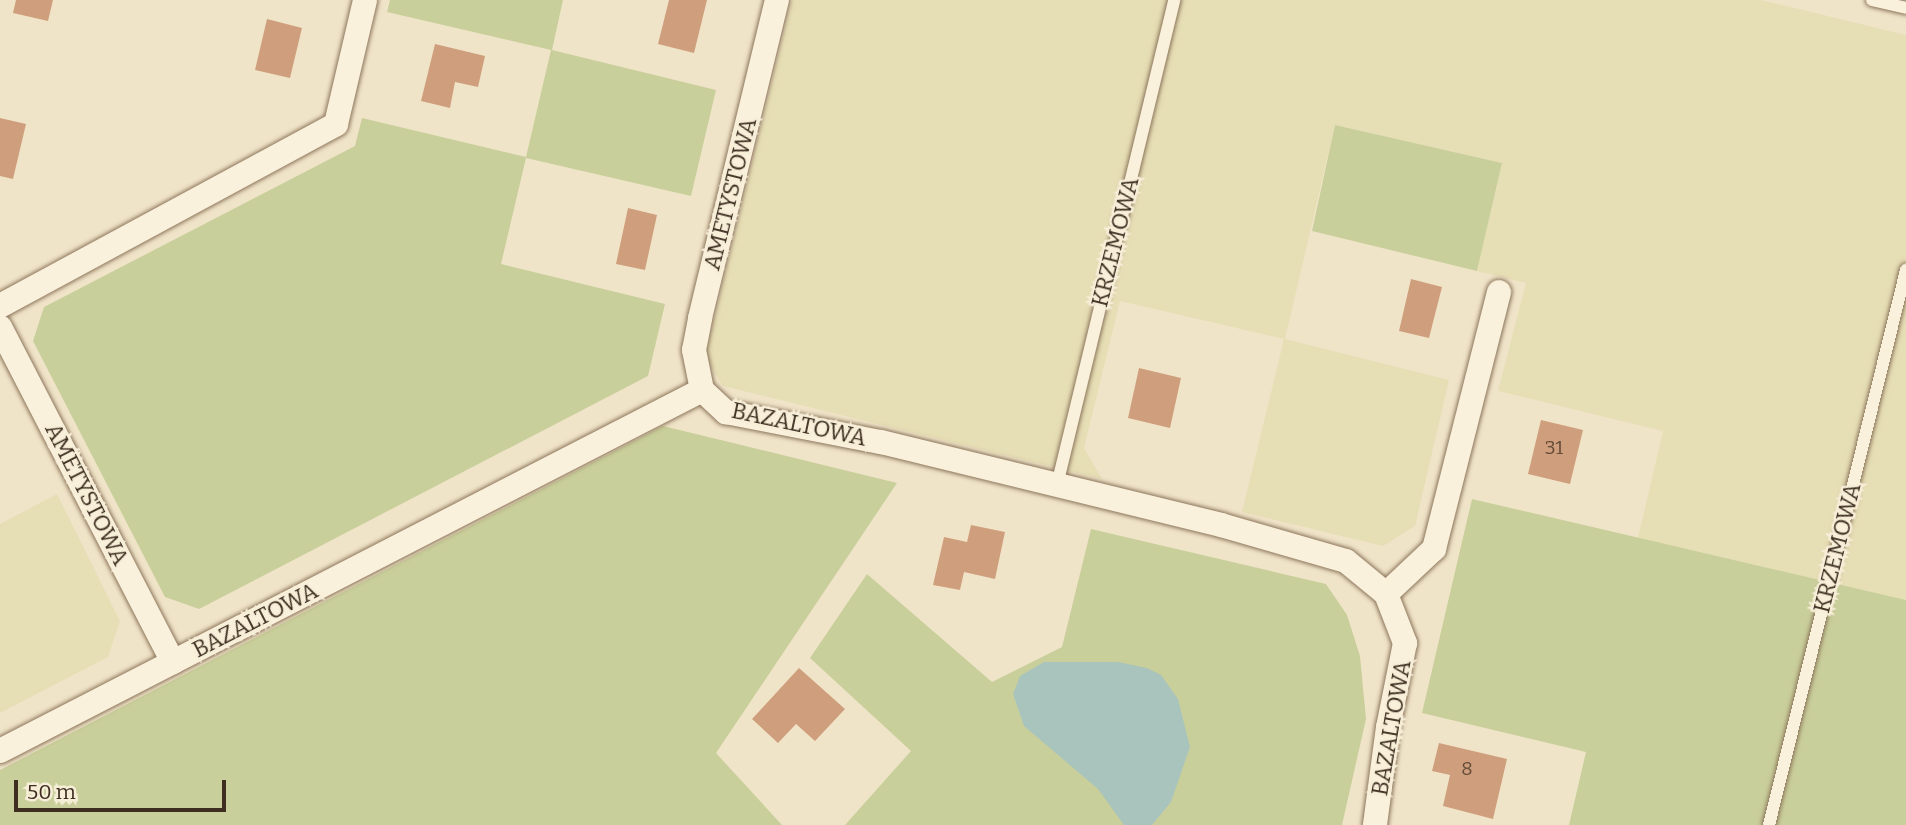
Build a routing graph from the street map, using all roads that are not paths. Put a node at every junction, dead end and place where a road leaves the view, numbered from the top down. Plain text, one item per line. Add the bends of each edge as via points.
1 (365, 0) edge
2 (777, 0) edge
3 (1174, 0) edge
4 (1872, 0) edge
5 (1906, 8) edge
6 (1906, 270) edge
7 (1499, 292) dead end
8 (0, 306) edge
9 (0, 327) edge
10 (702, 390) junction
11 (1056, 485) junction
12 (1386, 594) junction
13 (173, 662) junction
14 (0, 751) edge
15 (1375, 825) edge
16 (1769, 825) edge

1 - 8 street via 336,124
2 - 10 street, AMETYSTOWA via 700,318 694,350
3 - 11 lane, KRZEMOWA
4 - 5 lane
6 - 16 lane, KRZEMOWA
7 - 12 street via 1434,549
9 - 13 street, AMETYSTOWA
10 - 11 street, BAZALTOWA via 726,412 881,442
10 - 13 street, BAZALTOWA
11 - 12 street, BAZALTOWA via 1346,561
12 - 15 street, BAZALTOWA via 1405,643
13 - 14 street, BAZALTOWA

